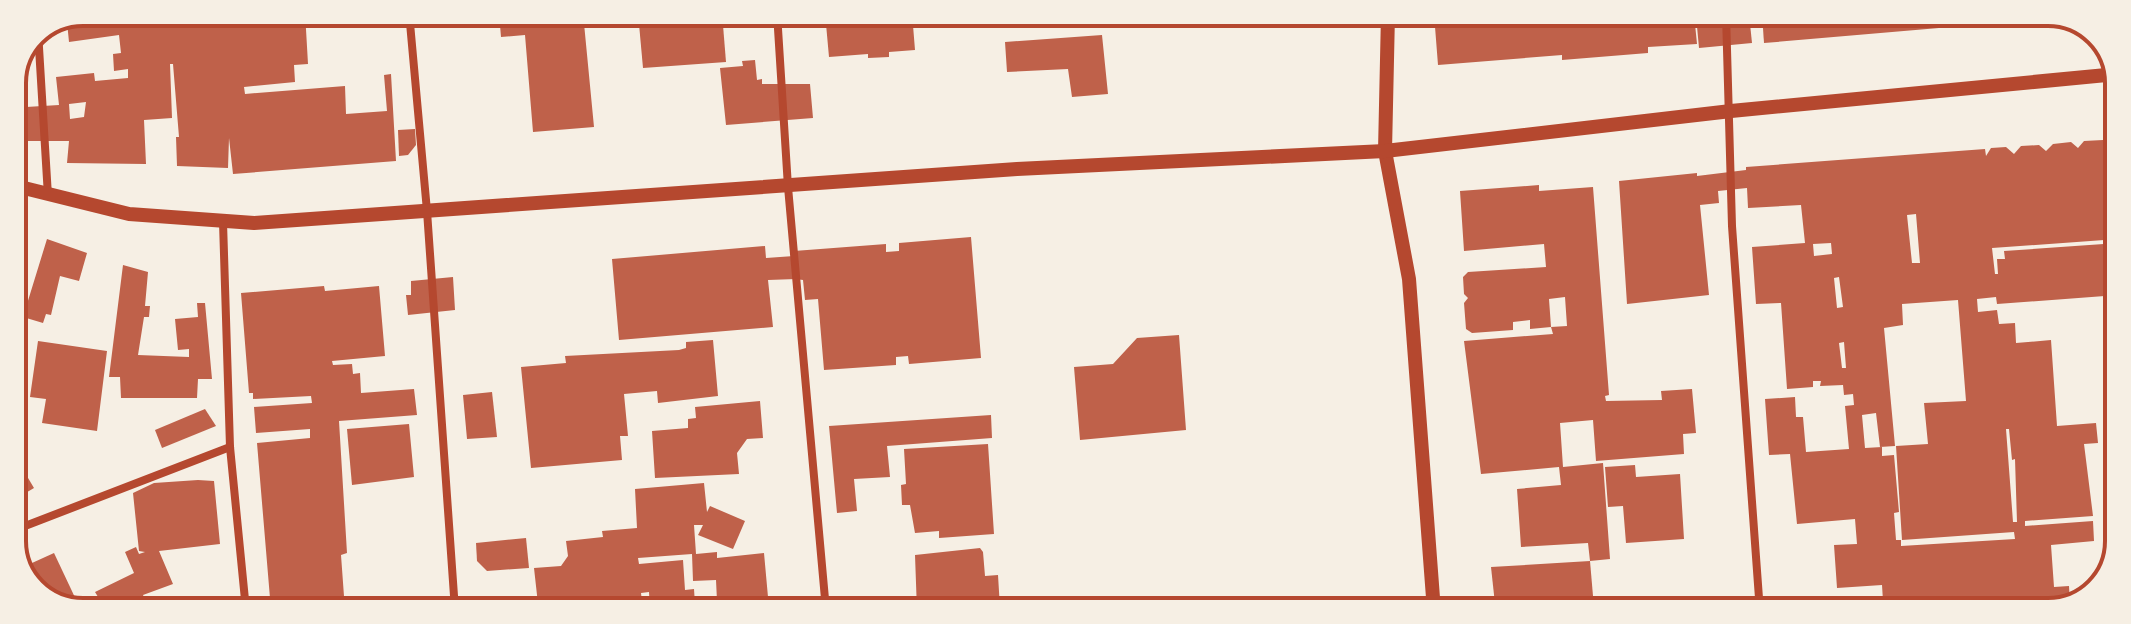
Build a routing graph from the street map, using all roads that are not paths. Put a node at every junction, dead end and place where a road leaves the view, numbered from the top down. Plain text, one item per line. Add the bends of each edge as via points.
1 (410, 26) edge
2 (778, 26) edge
3 (1388, 26) edge
4 (1727, 26) edge
5 (39, 48) edge
6 (2104, 75) edge
7 (1731, 111) junction
8 (1385, 151) junction
9 (788, 187) junction
10 (26, 190) edge
11 (48, 197) junction
12 (427, 211) junction
13 (223, 222) junction
14 (230, 447) junction
15 (26, 526) edge
16 (245, 598) edge
17 (454, 598) edge
18 (825, 598) edge
19 (1433, 598) edge
20 (1759, 598) edge

1 - 12 street
2 - 9 street
3 - 8 street
4 - 7 street
5 - 11 street
6 - 7 street
7 - 8 street
7 - 20 street via 1732,226
8 - 9 street via 1017,169
8 - 19 street via 1409,279
9 - 12 street
9 - 18 street
10 - 11 street
11 - 13 street via 129,214
12 - 13 street
12 - 17 street
13 - 14 street
14 - 15 street
14 - 16 street

